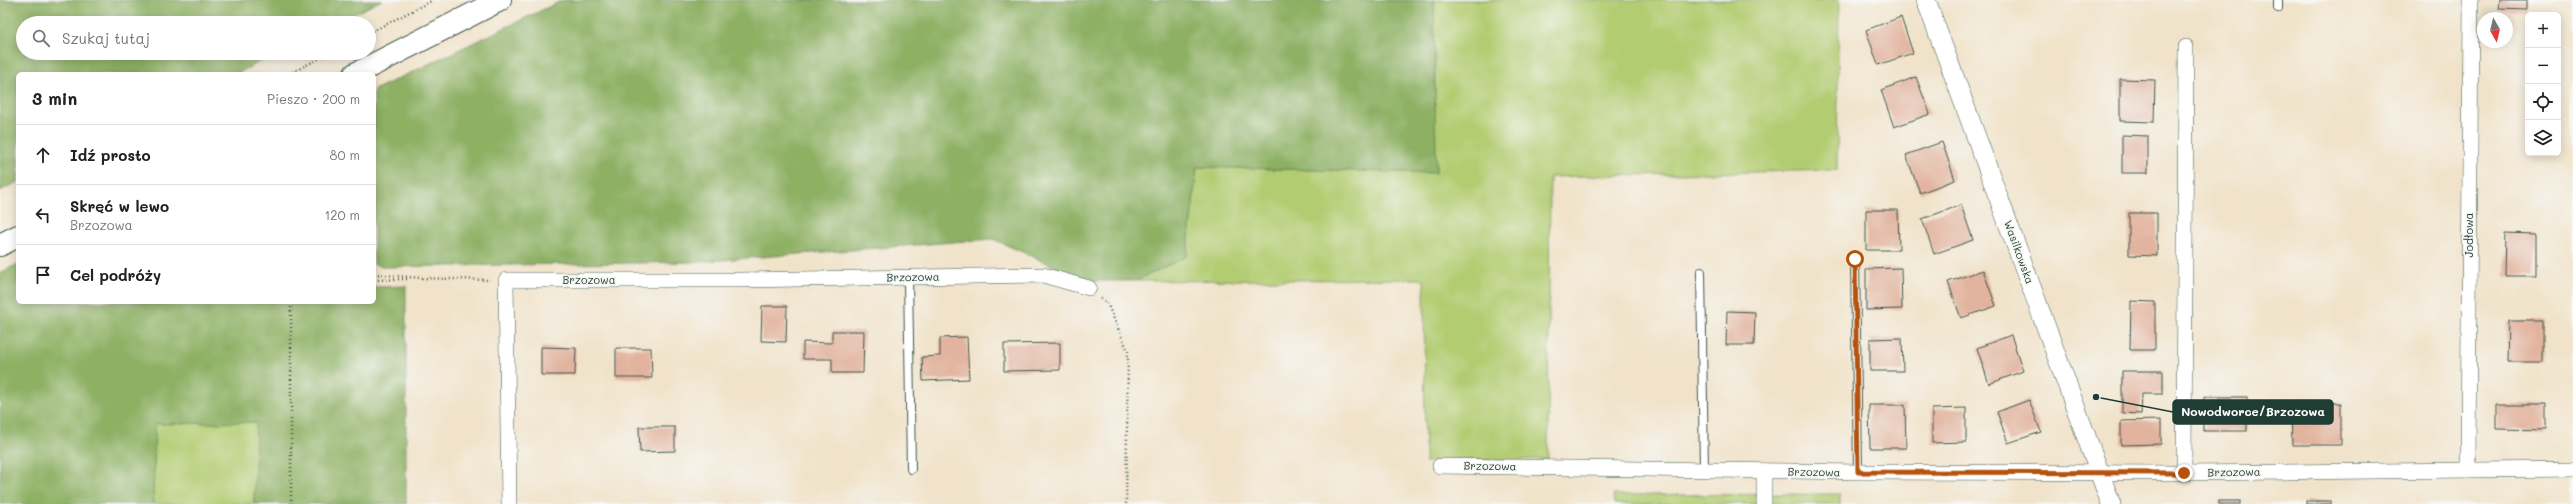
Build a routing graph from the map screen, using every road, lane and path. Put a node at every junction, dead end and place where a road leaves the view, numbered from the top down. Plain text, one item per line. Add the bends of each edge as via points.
1 (433, 0) edge
2 (500, 0) edge
3 (1926, 0) edge
4 (2471, 0) edge
5 (376, 29) edge
6 (2186, 47) dead end
7 (316, 60) edge
8 (293, 72) edge
9 (358, 72) edge
10 (16, 237) edge
11 (0, 245) edge
12 (1855, 259) dead end
13 (1702, 272) dead end
14 (376, 274) edge
15 (908, 277) junction
16 (420, 278) junction
17 (376, 280) edge
18 (506, 280) junction
19 (1089, 288) joint
20 (291, 304) edge
21 (1440, 466) dead end
22 (911, 469) dead end
23 (2573, 469) edge
24 (1704, 470) junction
25 (2468, 470) junction
26 (1764, 471) junction
27 (1858, 472) junction
28 (2100, 473) junction
29 (2184, 473) junction
30 (291, 504) edge
31 (508, 504) edge
32 (1126, 504) edge
33 (1764, 504) edge
34 (2111, 504) edge

1 - 5 path
2 - 9 main road
3 - 28 street, Wasilkowska
4 - 25 street, Jodłowa
6 - 29 street
7 - 8 path
10 - 11 main road
12 - 27 lane
13 - 24 lane
14 - 16 path
15 - 18 street, Brzozowa
15 - 19 street, Brzozowa via 1043,275
15 - 22 lane
16 - 17 path
16 - 18 path
18 - 31 street
19 - 32 path via 1107,303 1128,351
20 - 30 path
21 - 24 street, Brzozowa
23 - 25 street, Brzozowa
24 - 26 street, Brzozowa
25 - 29 street, Brzozowa
26 - 27 street, Brzozowa
26 - 33 street
27 - 28 street, Brzozowa
28 - 29 street, Brzozowa
28 - 34 street, Wasilkowska

